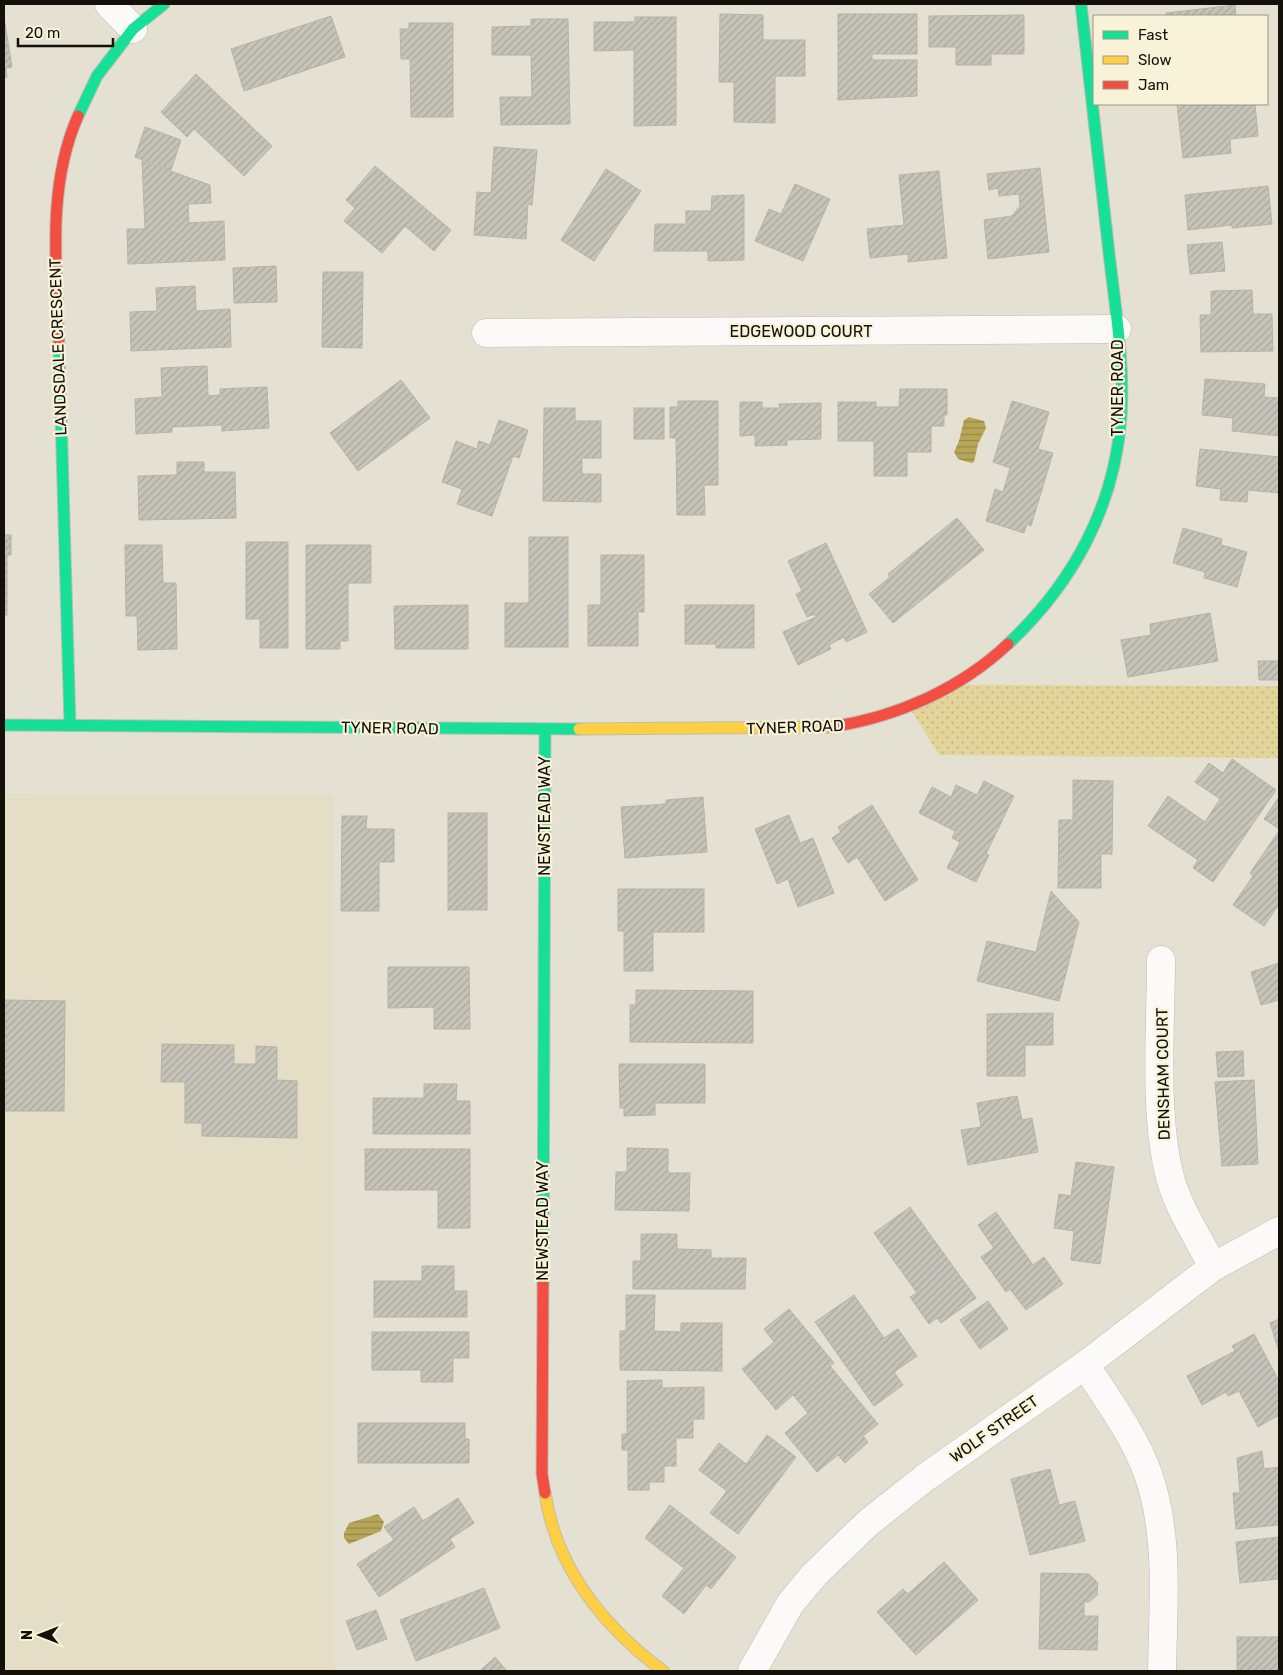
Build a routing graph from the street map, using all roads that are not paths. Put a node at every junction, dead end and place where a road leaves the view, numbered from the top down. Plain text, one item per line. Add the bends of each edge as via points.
1 (109, 4) edge
2 (164, 4) edge
3 (1082, 4) edge
4 (134, 29) junction
5 (1117, 329) junction
6 (486, 333) dead end
7 (70, 724) junction
8 (4, 725) edge
9 (545, 729) junction
10 (1161, 960) dead end
11 (1279, 1231) edge
12 (1213, 1267) junction
13 (1085, 1365) junction
14 (664, 1671) edge
15 (752, 1671) edge
16 (1162, 1671) edge

1 - 4 street
2 - 4 street, LANDSDALE CRESCENT
3 - 5 street, TYNER ROAD
4 - 7 street, LANDSDALE CRESCENT via 97,76 69,137 55,214
5 - 6 street, EDGEWOOD COURT
5 - 9 street, TYNER ROAD via 1121,417 1116,461 1096,524 1066,579 1044,608 1020,634 965,679 937,696 882,717 845,726 789,730
7 - 8 street, TYNER ROAD
7 - 9 street, TYNER ROAD
9 - 14 street, NEWSTEAD WAY via 542,1474 550,1523 576,1576 620,1636
10 - 12 street, DENSHAM COURT via 1161,1112 1166,1160 1181,1205
11 - 12 street, WOLF STREET
12 - 13 street, WOLF STREET
13 - 15 street, WOLF STREET via 926,1477 869,1522 814,1575 790,1604
13 - 16 street via 1136,1445 1148,1474 1162,1545

